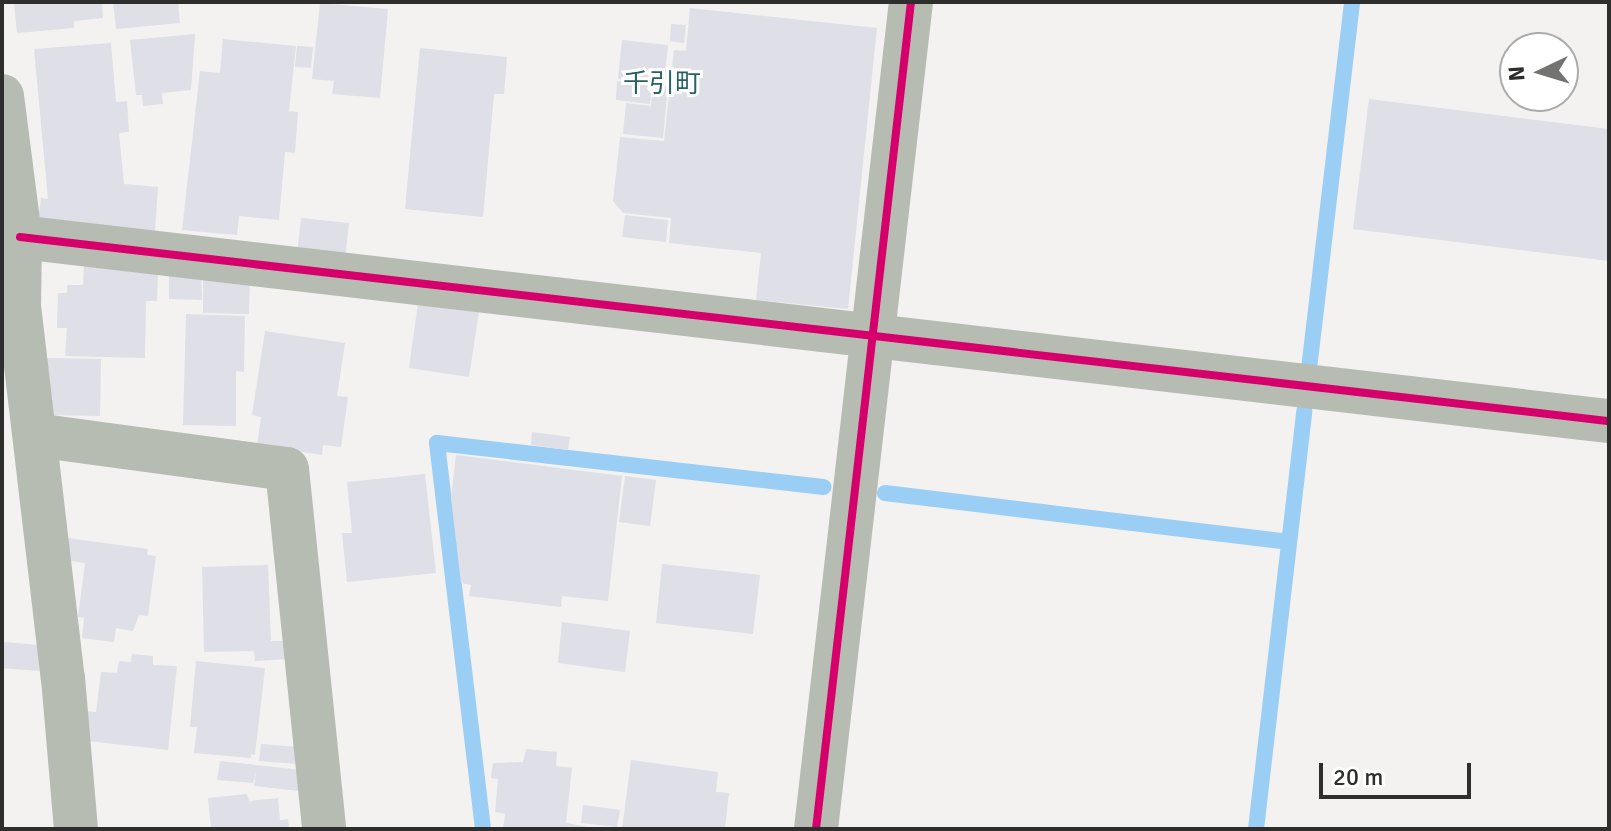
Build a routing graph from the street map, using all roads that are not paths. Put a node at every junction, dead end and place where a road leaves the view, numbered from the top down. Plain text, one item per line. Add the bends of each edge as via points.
1 (911, 2) edge
2 (2, 96) edge
3 (20, 237) junction
4 (11, 307) edge
5 (874, 334) junction
6 (1609, 421) edge
7 (35, 435) junction
8 (76, 829) edge
9 (324, 829) edge
10 (816, 829) edge

1 - 5 street
2 - 3 street
3 - 4 street
3 - 5 street
4 - 7 street
5 - 6 street
5 - 10 street
7 - 8 street
7 - 9 street via 287,469

